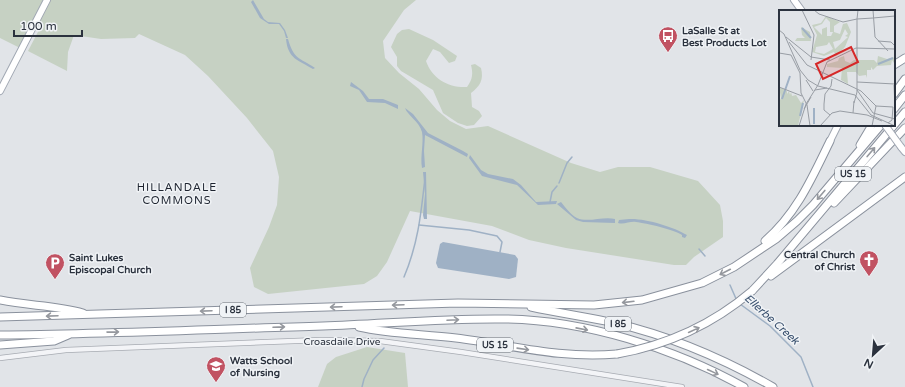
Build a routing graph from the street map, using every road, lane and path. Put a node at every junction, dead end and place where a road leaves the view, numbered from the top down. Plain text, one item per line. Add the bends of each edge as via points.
1 (47, 0) edge
2 (794, 0) edge
3 (801, 10) edge
4 (905, 58) edge
5 (895, 64) edge
6 (905, 79) edge
7 (0, 91) edge
8 (895, 93) edge
9 (905, 95) edge
10 (895, 108) edge
11 (905, 112) edge
12 (895, 124) edge
13 (838, 126) edge
14 (871, 126) edge
15 (880, 126) edge
16 (886, 126) edge
17 (893, 126) edge
18 (905, 128) edge
19 (830, 141) joint
20 (903, 149) edge
21 (856, 154) junction
22 (905, 177) edge
23 (801, 236) junction
24 (754, 255) junction
25 (761, 282) junction
26 (0, 300) edge
27 (521, 305) junction
28 (91, 315) junction
29 (0, 317) edge
30 (350, 325) junction
31 (74, 333) junction
32 (0, 335) edge
33 (0, 345) edge
34 (0, 358) edge
35 (682, 387) edge
36 (744, 387) edge
37 (773, 387) edge

1 - 7 main road
2 - 3 main road
4 - 5 highway
6 - 8 highway
9 - 10 highway
12 -> 11 highway, US 15
13 - 19 main road
14 - 21 highway
15 - 21 highway, US 15
16 - 20 main road, bridge
23 -> 17 highway, US 15
18 - 23 highway
19 - 24 highway via 802,198 783,224
21 -> 24 highway, US 15 via 797,222
22 - 25 highway
23 - 25 highway, US 15
24 -> 27 highway, US 15 via 702,283 642,300 606,305
30 -> 25 highway, US 15, bridge via 550,353 616,354 652,346 699,328 727,311
26 - 28 highway via 65,308
27 -> 28 highway, I 85 via 458,303
27 - 37 highway, I 85 via 602,320 652,334 730,364
28 -> 29 highway, I 85
31 -> 30 highway, I 85
30 -> 36 highway, I 85 via 462,319 506,319 563,325 610,335 663,351
31 - 32 highway, I 85
31 - 33 highway via 54,341
34 - 35 street, Croasdaile Drive via 102,348 321,340 374,341 424,346

